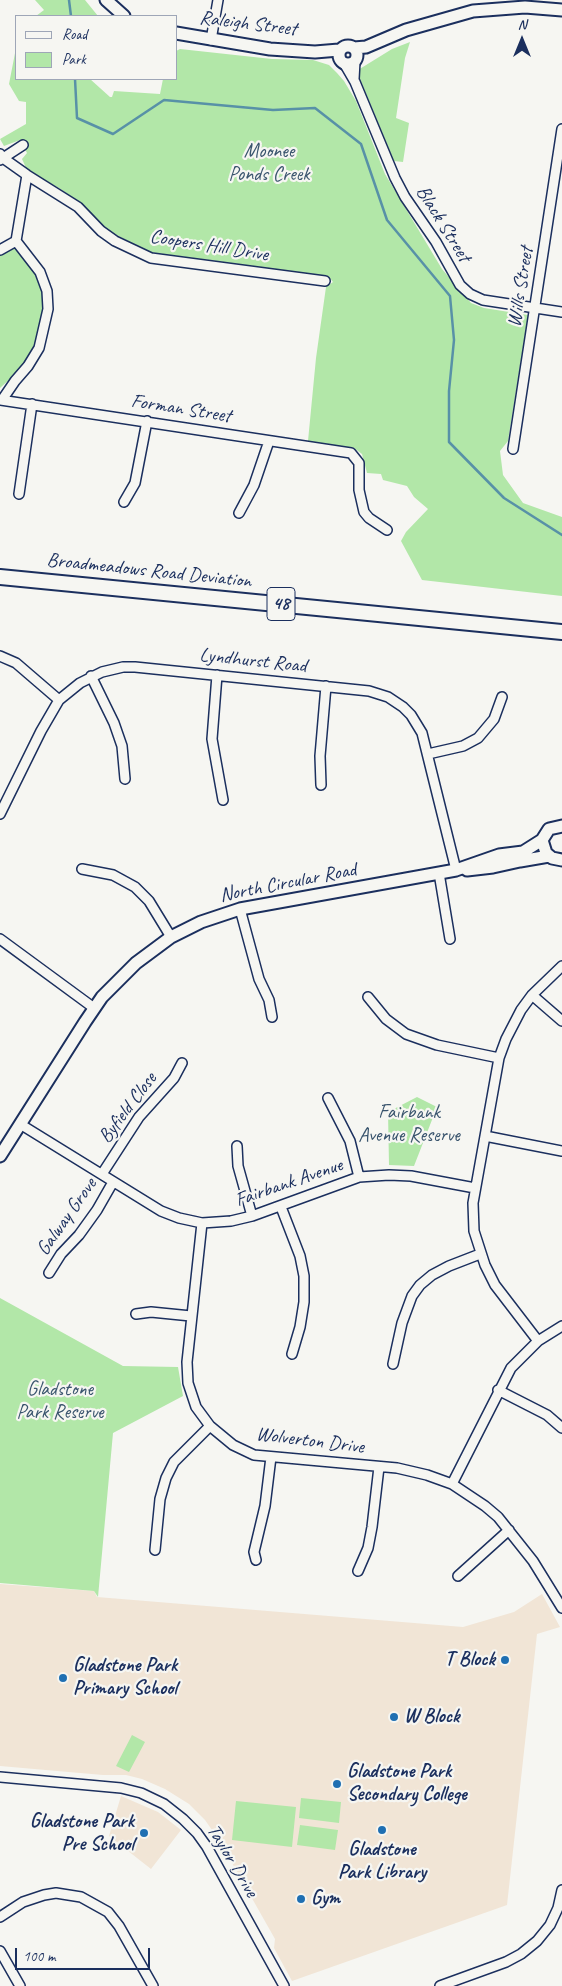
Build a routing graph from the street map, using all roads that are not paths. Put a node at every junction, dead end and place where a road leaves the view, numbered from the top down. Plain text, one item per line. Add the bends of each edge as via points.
1 (106, 0) edge
2 (218, 0) edge
3 (562, 10) edge
4 (123, 15) edge
5 (178, 33) edge
6 (211, 40) junction
7 (377, 43) junction
8 (354, 48) junction
9 (339, 50) junction
10 (315, 52) junction
11 (349, 62) junction
12 (562, 129) edge
13 (23, 145) dead end
14 (1, 157) edge
15 (27, 175) junction
16 (16, 241) junction
17 (0, 250) edge
18 (325, 282) dead end
19 (535, 308) junction
20 (562, 312) edge
21 (1, 400) edge
22 (32, 404) junction
23 (147, 421) junction
24 (269, 441) junction
25 (513, 450) dead end
26 (19, 494) dead end
27 (124, 502) dead end
28 (239, 513) dead end
29 (387, 530) dead end
30 (0, 577) edge
31 (562, 632) edge
32 (0, 656) edge
33 (217, 675) junction
34 (91, 676) junction
35 (326, 686) junction
36 (502, 697) dead end
37 (59, 700) junction
38 (428, 754) junction
39 (125, 779) dead end
40 (321, 785) dead end
41 (223, 800) dead end
42 (0, 814) edge
43 (561, 824) edge
44 (542, 840) junction
45 (557, 860) edge
46 (82, 870) dead end
47 (456, 870) junction
48 (439, 873) junction
49 (240, 909) junction
50 (171, 937) junction
51 (450, 938) dead end
52 (2, 944) edge
53 (562, 966) edge
54 (532, 995) junction
55 (368, 996) dead end
56 (94, 1008) junction
57 (272, 1016) dead end
58 (562, 1021) edge
59 (499, 1058) junction
60 (182, 1063) dead end
61 (328, 1098) dead end
62 (20, 1124) junction
63 (485, 1136) junction
64 (237, 1146) dead end
65 (562, 1152) edge
66 (0, 1156) edge
67 (102, 1174) junction
68 (359, 1177) junction
69 (113, 1182) junction
70 (475, 1188) junction
71 (281, 1207) junction
72 (252, 1216) junction
73 (202, 1223) junction
74 (480, 1254) junction
75 (49, 1273) dead end
76 (136, 1314) dead end
77 (191, 1316) junction
78 (562, 1326) edge
79 (538, 1341) junction
80 (292, 1354) dead end
81 (393, 1364) dead end
82 (498, 1390) junction
83 (210, 1426) junction
84 (562, 1428) edge
85 (271, 1457) junction
86 (379, 1466) junction
87 (452, 1484) junction
88 (509, 1530) junction
89 (155, 1550) dead end
90 (256, 1560) dead end
91 (358, 1571) dead end
92 (458, 1576) dead end
93 (562, 1608) edge
94 (0, 1776) edge
95 (562, 1890) edge
96 (560, 1908) edge
97 (0, 1917) edge
98 (0, 1951) edge
99 (20, 1986) edge
100 (153, 1986) edge
101 (284, 1986) edge
102 (440, 1986) edge

1 - 4 street
2 - 6 street
3 - 7 street via 525,6 473,11 406,30
5 - 6 street, Raleigh Street
6 - 10 street, Raleigh Street
7 - 8 street
7 - 11 street via 361,58
8 - 9 street via 346,45
8 - 11 street via 357,52
9 - 10 street, Raleigh Street
9 - 11 street via 338,56
10 - 11 street, Raleigh Street
11 - 19 street, Black Street via 354,82 395,178 460,285 483,300
12 - 19 street, Wills Street
13 - 14 street
14 - 15 street, Coopers Hill Drive
15 - 16 street
15 - 18 street, Coopers Hill Drive via 78,207 115,241 151,258
16 - 17 street
16 - 21 street via 40,272 47,291 48,309 39,348
19 - 20 street, Black Street
19 - 25 street, Wills Street
21 - 22 street, Forman Street
22 - 23 street, Forman Street
22 - 26 street
23 - 24 street, Forman Street
23 - 27 street via 135,483
24 - 28 street via 254,485
24 - 29 street, Forman Street via 355,456 360,466 364,512
30 - 31 main road, Broadmeadows Road Deviation / 48
32 - 37 street via 16,663
33 - 34 street, Lyndhurst Road via 123,667
33 - 35 street, Lyndhurst Road
33 - 41 street via 212,739
34 - 37 street, Lyndhurst Road
34 - 39 street via 122,746
35 - 38 street, Lyndhurst Road via 369,691 388,697 411,715
35 - 40 street
36 - 38 street via 494,719 478,738 462,746
37 - 42 street, Lyndhurst Road
38 - 47 street, Lyndhurst Road
43 - 44 street, North Circular Road via 549,829
44 - 45 street via 544,849
44 - 47 street, North Circular Road via 523,852 499,855
45 - 47 street, North Circular Road via 532,858 493,867
46 - 50 street via 112,875 135,887 149,901
47 - 48 street, North Circular Road
48 - 49 street, North Circular Road
48 - 51 street
49 - 50 street, North Circular Road via 201,922
49 - 57 street
50 - 56 street, North Circular Road via 136,963
52 - 56 street
53 - 54 street
54 - 58 street
54 - 59 street via 512,1026
55 - 59 street via 386,1019 406,1034
56 - 62 street, North Circular Road
59 - 63 street
60 - 67 street, Byfield Close via 174,1078 139,1117
61 - 68 street via 350,1141
62 - 66 street, North Circular Road
62 - 67 street, Fairbank Avenue
63 - 65 street
63 - 70 street
64 - 72 street via 238,1166
67 - 69 street, Fairbank Avenue
68 - 70 street, Fairbank Avenue via 411,1176
68 - 71 street, Fairbank Avenue
69 - 73 street, Fairbank Avenue via 161,1211
69 - 75 street, Galway Grove via 97,1210
70 - 74 street via 473,1218
71 - 72 street, Fairbank Avenue
71 - 80 street via 300,1256 304,1276 304,1302
72 - 73 street, Fairbank Avenue
73 - 77 street, Wolverton Drive
74 - 79 street via 495,1285
74 - 81 street via 432,1275 420,1285 412,1296 402,1323
76 - 77 street via 151,1312
77 - 83 street, Wolverton Drive via 188,1383 196,1407
78 - 79 street
79 - 82 street via 511,1368
82 - 84 street via 547,1415
82 - 87 street
83 - 85 street, Wolverton Drive via 233,1445
83 - 89 street via 174,1462 166,1478 160,1500
85 - 86 street, Wolverton Drive
85 - 90 street via 265,1506 254,1552
86 - 87 street, Wolverton Drive via 427,1475
86 - 91 street via 368,1548
87 - 88 street, Wolverton Drive via 485,1506
88 - 92 street
88 - 93 street, Wolverton Drive
94 - 101 street, Taylor Drive via 121,1788 164,1804 197,1833 207,1848
95 - 96 street
96 - 102 street via 537,1941 521,1954
97 - 100 street via 23,1902 44,1895 56,1893 82,1897 108,1912
98 - 99 street

